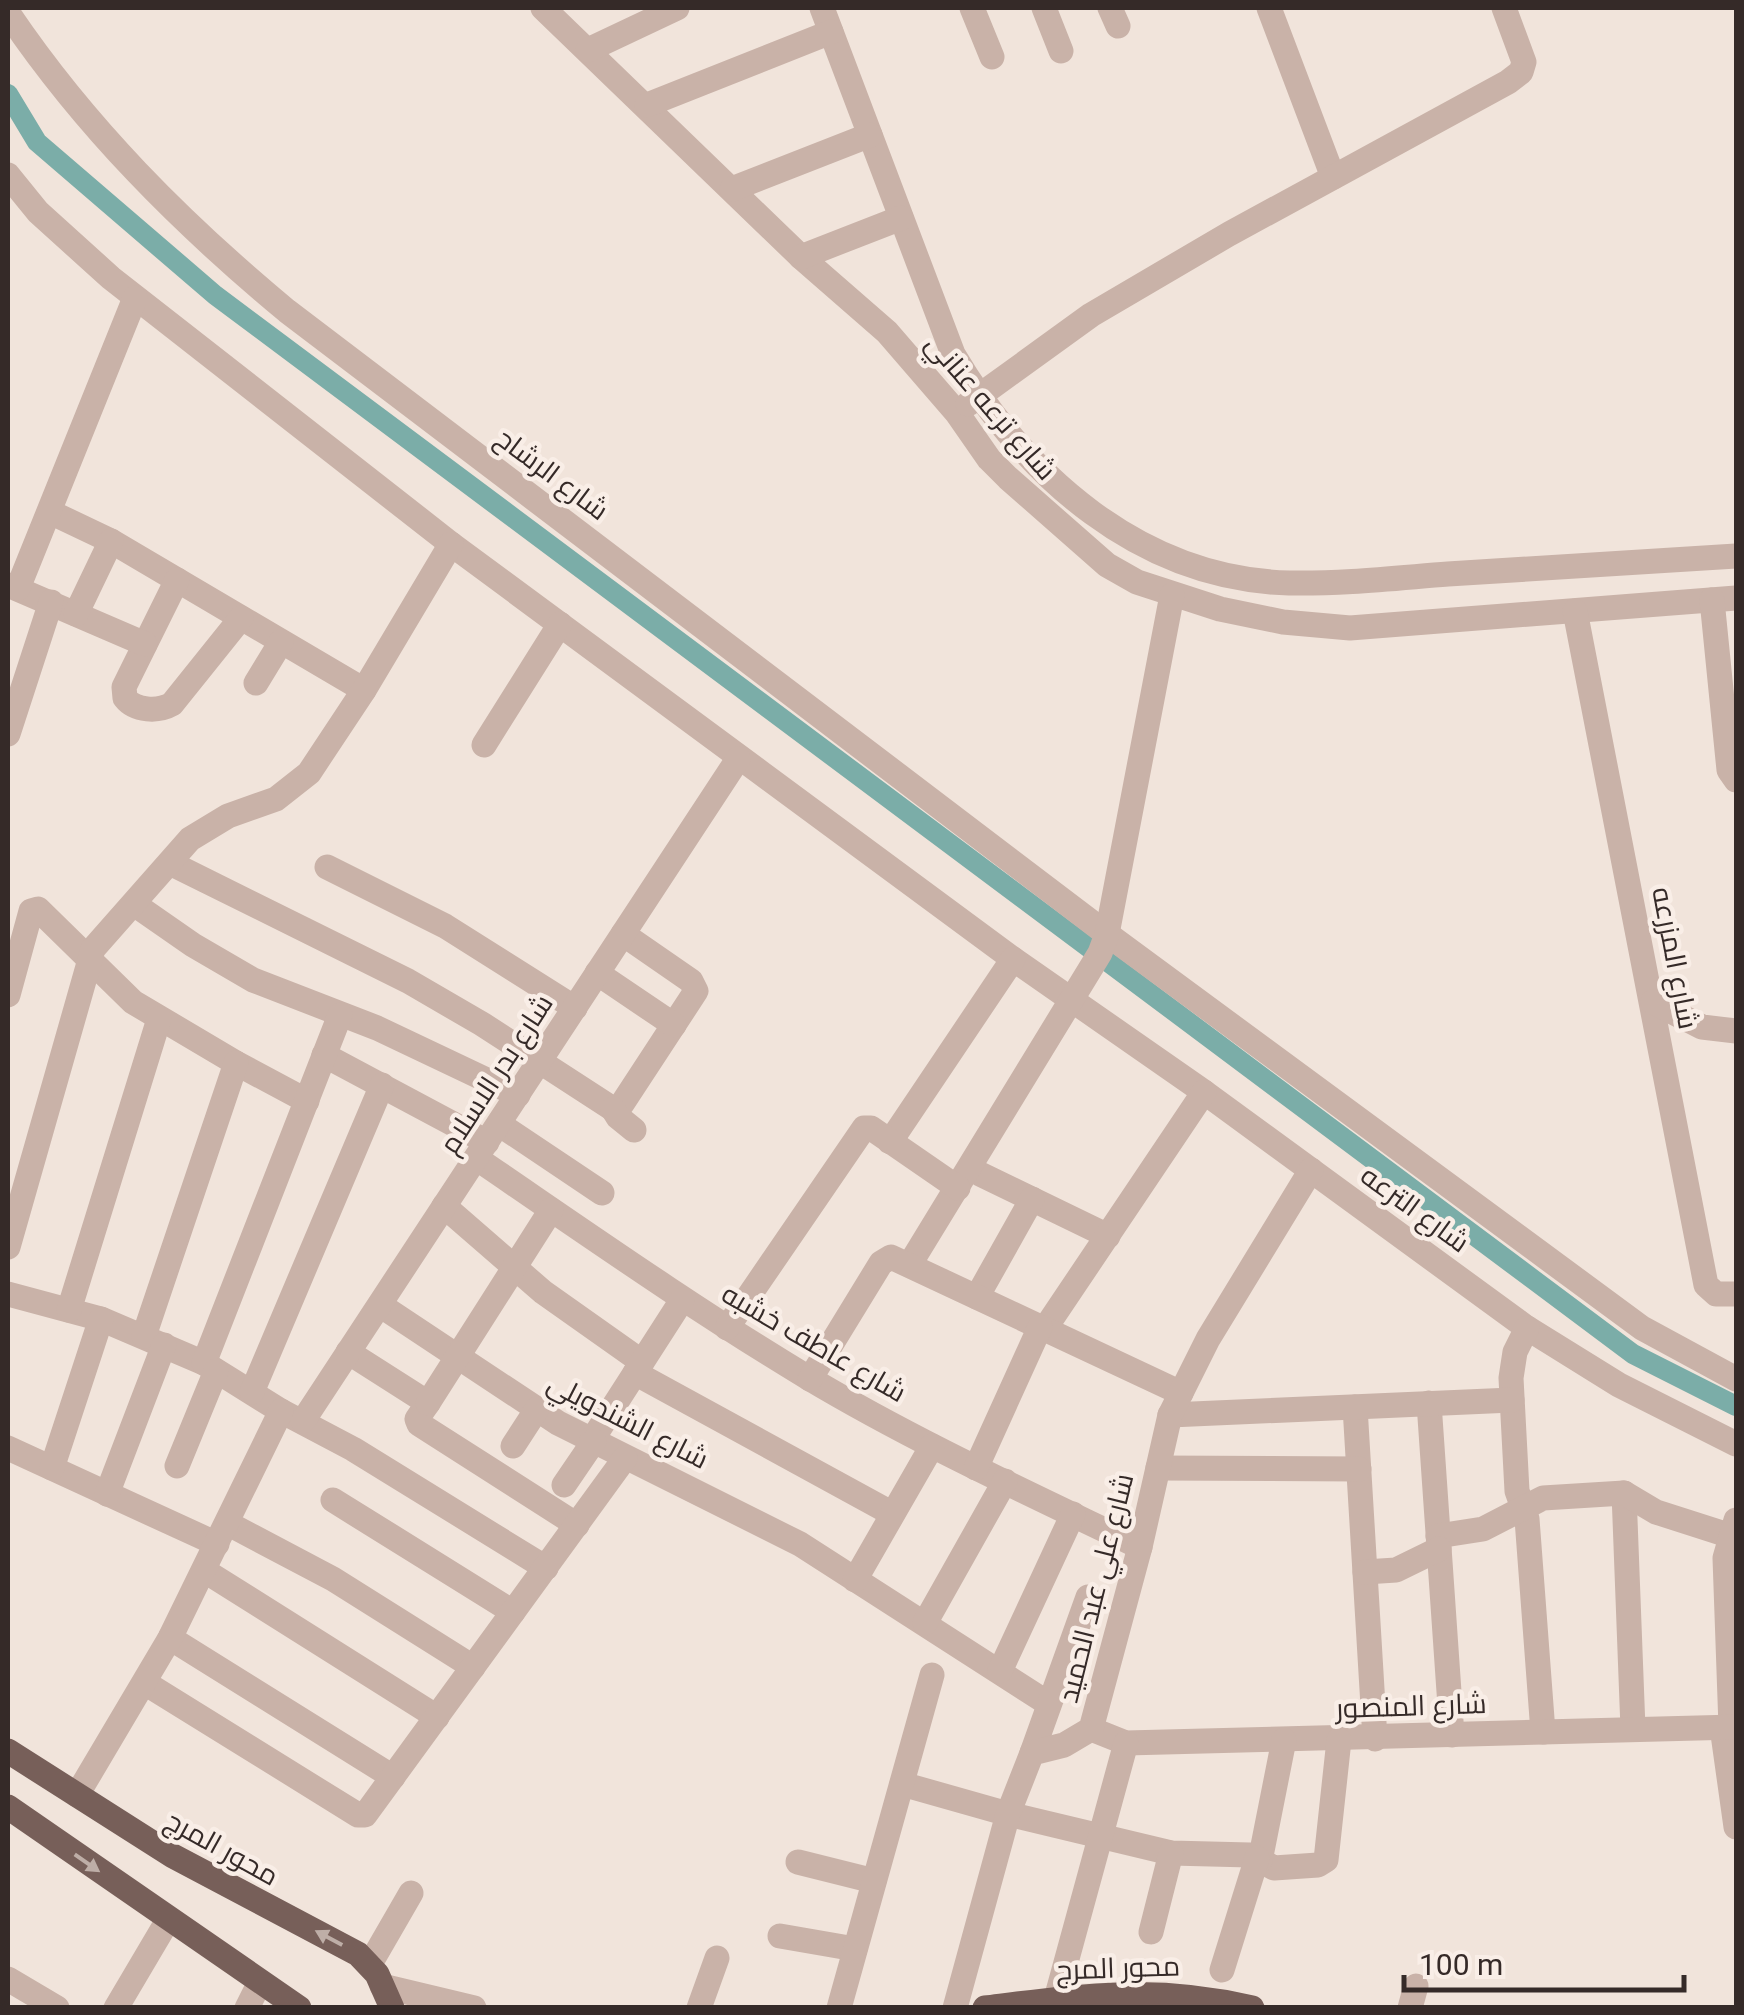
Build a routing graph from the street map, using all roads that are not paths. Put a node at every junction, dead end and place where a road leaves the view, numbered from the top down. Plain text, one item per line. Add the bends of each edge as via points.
1 (543, 8) edge
2 (677, 8) edge
3 (972, 8) edge
4 (1044, 8) edge
5 (1269, 8) edge
6 (1504, 8) edge
7 (8, 13) edge
8 (826, 20) edge
9 (588, 50) junction
10 (1061, 50) dead end
11 (992, 57) dead end
12 (647, 105) junction
13 (870, 135) junction
14 (8, 175) edge
15 (1333, 177) junction
16 (732, 189) junction
17 (901, 218) junction
18 (801, 257) junction
19 (135, 298) junction
20 (978, 396) junction
21 (957, 413) junction
22 (50, 512) junction
23 (111, 541) junction
24 (451, 544) junction
25 (1736, 556) edge
26 (1528, 569) junction
27 (177, 580) junction
28 (12, 586) edge
29 (1172, 595) junction
30 (1724, 599) edge
31 (51, 602) junction
32 (1574, 610) junction
33 (76, 614) junction
34 (1532, 614) junction
35 (240, 618) junction
36 (560, 624) junction
37 (281, 642) junction
38 (145, 644) junction
39 (256, 683) dead end
40 (364, 690) junction
41 (12, 706) edge
42 (8, 734) edge
43 (484, 744) dead end
44 (738, 759) junction
45 (1736, 780) edge
46 (170, 864) junction
47 (326, 866) dead end
48 (134, 904) junction
49 (622, 934) junction
50 (1104, 944) junction
51 (90, 958) junction
52 (1013, 960) junction
53 (597, 973) junction
54 (1077, 990) junction
55 (8, 995) edge
56 (1653, 1002) junction
57 (574, 1008) junction
58 (340, 1014) junction
59 (159, 1019) junction
60 (674, 1025) junction
61 (1736, 1031) edge
62 (324, 1055) junction
63 (540, 1060) junction
64 (236, 1064) junction
65 (382, 1085) junction
66 (1204, 1092) junction
67 (518, 1095) junction
68 (306, 1100) junction
69 (613, 1108) junction
70 (634, 1130) dead end
71 (488, 1141) junction
72 (890, 1142) junction
73 (1311, 1170) junction
74 (969, 1181) junction
75 (602, 1193) dead end
76 (1032, 1200) junction
77 (444, 1206) junction
78 (551, 1210) junction
79 (1108, 1236) junction
80 (8, 1247) edge
81 (910, 1264) junction
82 (515, 1266) junction
83 (8, 1294) edge
84 (1736, 1294) edge
85 (977, 1297) junction
86 (682, 1300) junction
87 (380, 1305) junction
88 (69, 1310) junction
89 (101, 1319) junction
90 (727, 1328) junction
91 (1042, 1328) junction
92 (1527, 1328) junction
93 (154, 1340) junction
94 (348, 1352) junction
95 (458, 1356) junction
96 (210, 1367) junction
97 (638, 1368) junction
98 (810, 1379) junction
99 (1736, 1379) edge
100 (252, 1392) junction
101 (1512, 1400) junction
102 (428, 1403) junction
103 (1429, 1403) junction
104 (1175, 1404) junction
105 (1355, 1406) junction
106 (537, 1410) junction
107 (292, 1416) junction
108 (593, 1441) junction
109 (1736, 1444) edge
110 (513, 1446) dead end
111 (932, 1446) junction
112 (8, 1448) edge
113 (626, 1458) junction
114 (177, 1466) dead end
115 (52, 1468) junction
116 (976, 1468) junction
117 (1158, 1468) junction
118 (1358, 1470) junction
119 (1005, 1481) junction
120 (564, 1485) dead end
121 (1624, 1493) junction
122 (107, 1494) junction
123 (333, 1500) dead end
124 (1523, 1507) junction
125 (891, 1514) junction
126 (1072, 1514) junction
127 (577, 1526) junction
128 (1734, 1528) edge
129 (222, 1534) junction
130 (1439, 1542) junction
131 (1140, 1547) junction
132 (546, 1568) junction
133 (204, 1570) junction
134 (1364, 1572) junction
135 (855, 1580) junction
136 (1088, 1598) dead end
137 (513, 1612) junction
138 (924, 1623) junction
139 (170, 1638) junction
140 (473, 1667) junction
141 (1000, 1671) junction
142 (932, 1675) dead end
143 (145, 1683) junction
144 (1049, 1704) junction
145 (437, 1717) junction
146 (1730, 1727) edge
147 (1633, 1729) junction
148 (1091, 1730) junction
149 (1543, 1732) junction
150 (1452, 1735) junction
151 (1374, 1739) junction
152 (1284, 1740) junction
153 (1339, 1740) junction
154 (1126, 1743) junction
155 (8, 1751) edge
156 (1032, 1753) junction
157 (393, 1777) junction
158 (902, 1784) junction
159 (77, 1795) junction
160 (9, 1813) edge
161 (1008, 1814) junction
162 (1736, 1827) edge
163 (1102, 1834) junction
164 (1171, 1852) junction
165 (1259, 1859) junction
166 (798, 1862) dead end
167 (874, 1881) junction
168 (411, 1893) dead end
169 (168, 1920) junction
170 (1150, 1932) dead end
171 (780, 1936) dead end
172 (855, 1949) junction
173 (718, 1958) dead end
174 (1222, 1970) dead end
175 (8, 1979) edge
176 (260, 1982) junction
177 (381, 1986) edge
178 (1056, 1999) junction
179 (294, 2006) edge
180 (57, 2008) edge
181 (116, 2008) edge
182 (247, 2008) edge
183 (474, 2008) edge
184 (699, 2008) edge
185 (838, 2008) edge
186 (955, 2008) edge
187 (985, 2008) edge
188 (1252, 2008) edge

1 - 9 street, شارع ترعه عناني
2 - 9 street
3 - 11 street
4 - 10 street
5 - 15 street
6 - 15 street via 1521,49 1521,72
7 - 50 street, شارع الرشاح via 110,144 237,270
8 - 12 street
8 - 13 street, شارع ترعه عناني
9 - 12 street, شارع ترعه عناني
12 - 16 street, شارع ترعه عناني
13 - 16 street
13 - 17 street, شارع ترعه عناني
14 - 19 street via 38,212
15 - 20 street via 1091,316
16 - 18 street, شارع ترعه عناني
17 - 18 street
17 - 20 street, شارع ترعه عناني via 953,354
18 - 21 street, شارع ترعه عناني via 888,332
19 - 22 street
19 - 24 street
20 - 21 street
20 - 26 street, شارع ترعه عناني via 1056,486 1089,513 1163,555 1203,569 1287,583
21 - 29 street, شارع ترعه عناني via 989,459 1066,532 1107,565
22 - 23 street
22 - 28 street
23 - 27 street
23 - 33 street
24 - 36 street
24 - 40 street
25 - 26 street, شارع ترعه عناني
26 - 34 street
27 - 35 street
27 - 38 street
28 - 31 street
29 - 34 street, شارع ترعه عناني via 1268,619 1350,628
29 - 50 street
30 - 32 street, شارع ترعه عناني
30 - 45 street via 1729,770
31 - 33 street
31 - 41 street
32 - 34 street, شارع ترعه عناني
32 - 56 street, شارع المزرعه
33 - 38 street
35 - 37 street
35 - 38 street via 166,708 133,706 125,698
36 - 43 street
36 - 44 street
37 - 39 street
37 - 40 street
40 - 46 street via 293,788 202,830
41 - 42 street
44 - 49 street, شارع بدر الاسلام
44 - 52 street
46 - 48 street
46 - 63 street via 408,981
47 - 57 street via 445,926
48 - 51 street
48 - 58 street via 254,980
49 - 53 street, شارع بدر الاسلام
49 - 60 street via 695,985
50 - 54 street
50 - 99 street, شارع الترعه via 1642,1328
51 - 55 street via 32,910
51 - 59 street
51 - 80 street
52 - 54 street
52 - 72 street
53 - 57 street, شارع بدر الاسلام
53 - 60 street
54 - 66 street, شارع الترعه
54 - 74 street
56 - 61 street via 1702,1027
56 - 84 street, شارع المزرعه via 1706,1285 1716,1294
57 - 63 street, شارع بدر الاسلام
58 - 62 street
58 - 67 street
59 - 64 street
59 - 88 street
60 - 69 street
62 - 65 street
62 - 68 street
63 - 67 street, شارع بدر الاسلام
63 - 69 street
64 - 68 street
64 - 93 street
65 - 71 street
65 - 100 street
66 - 73 street, شارع الترعه
66 - 79 street
67 - 71 street, شارع بدر الاسلام
68 - 96 street
69 - 70 street
71 - 75 street
71 - 77 street, شارع بدر الاسلام
71 - 78 street, شارع عاطف خشبه
72 - 74 street
72 - 90 street via 864,1128
73 - 92 street, شارع الترعه
73 - 104 street, شارع علي عبد الحميد
74 - 76 street
74 - 81 street
76 - 79 street
76 - 85 street
77 - 82 street
77 - 87 street, شارع بدر الاسلام
78 - 82 street
78 - 86 street, شارع عاطف خشبه
79 - 91 street
81 - 85 street
81 - 98 street via 883,1260
82 - 95 street
82 - 97 street
83 - 88 street
85 - 91 street
86 - 90 street, شارع عاطف خشبه
86 - 97 street
87 - 94 street, شارع بدر الاسلام
87 - 95 street, شارع الشندويلي
88 - 89 street
89 - 93 street
89 - 115 street
90 - 98 street, شارع عاطف خشبه
91 - 104 street
91 - 116 street
92 - 101 street via 1512,1364
92 - 109 street, شارع الترعه via 1619,1385
93 - 96 street
93 - 122 street
94 - 102 street
94 - 107 street, شارع بدر الاسلام
95 - 102 street
95 - 106 street, شارع الشندويلي
96 - 100 street
96 - 114 street
97 - 108 street
97 - 125 street
98 - 111 street, شارع عاطف خشبه
100 - 107 street
101 - 103 street
101 - 124 street
102 - 127 street via 419,1424
103 - 105 street
103 - 130 street
104 - 105 street
104 - 117 street, شارع علي عبد الحميد
105 - 118 street
106 - 108 street, شارع الشندويلي
106 - 110 street
107 - 129 street, شارع بدر الاسلام
107 - 132 street
108 - 113 street, شارع الشندويلي
108 - 120 street
111 - 116 street, شارع عاطف خشبه
111 - 125 street
112 - 115 street
113 - 127 street
113 - 135 street, شارع الشندويلي via 771,1528
115 - 122 street
116 - 119 street, شارع عاطف خشبه
117 - 118 street
117 - 131 street, شارع علي عبد الحميد
118 - 134 street
119 - 126 street, شارع عاطف خشبه
119 - 138 street
121 - 124 street via 1543,1498
121 - 128 street via 1656,1512
121 - 147 street
122 - 129 street
123 - 137 street
124 - 130 street
124 - 149 street
125 - 135 street
126 - 131 street, شارع عاطف خشبه
126 - 141 street
127 - 132 street
128 - 146 street via 1725,1558
129 - 133 street, شارع بدر الاسلام
129 - 140 street via 333,1579
130 - 134 street via 1396,1570
130 - 150 street
131 - 148 street, شارع علي عبد الحميد
132 - 137 street
133 - 139 street, شارع بدر الاسلام
133 - 145 street
134 - 151 street
135 - 138 street, شارع الشندويلي
136 - 144 street
137 - 140 street
138 - 141 street, شارع الشندويلي
139 - 143 street, شارع بدر الاسلام
139 - 157 street
140 - 145 street
141 - 144 street, شارع الشندويلي
142 - 158 street
143 - 157 street via 358,1815 365,1815
143 - 159 street, شارع بدر الاسلام
144 - 156 street
145 - 157 street
146 - 147 street, شارع المنصور
146 - 162 street
147 - 149 street, شارع المنصور
148 - 154 street, شارع المنصور
148 - 156 street, شارع علي عبد الحميد
149 - 150 street, شارع المنصور
150 - 151 street, شارع المنصور
151 - 153 street, شارع المنصور
152 - 153 street, شارع المنصور
152 - 154 street, شارع المنصور
152 - 165 street
153 - 165 street via 1324,1863 1270,1867
154 - 163 street
155 - 159 main road, محور المرج
156 - 161 street
158 - 161 street
158 - 167 street
177 -> 159 main road, محور المرج via 341,1944 173,1856
160 -> 169 main road
161 - 163 street
161 - 186 street
163 - 164 street
163 - 178 street
164 - 165 street
164 - 170 street
165 - 174 street
166 - 167 street
167 - 172 street
168 - 177 street
169 - 176 main road
169 - 181 street
171 - 172 street
172 - 185 street
173 - 184 street
175 - 180 street
176 - 179 main road
176 - 182 street
177 - 183 street
178 - 187 main road, محور المرج
178 - 188 main road, محور المرج via 1158,1993

